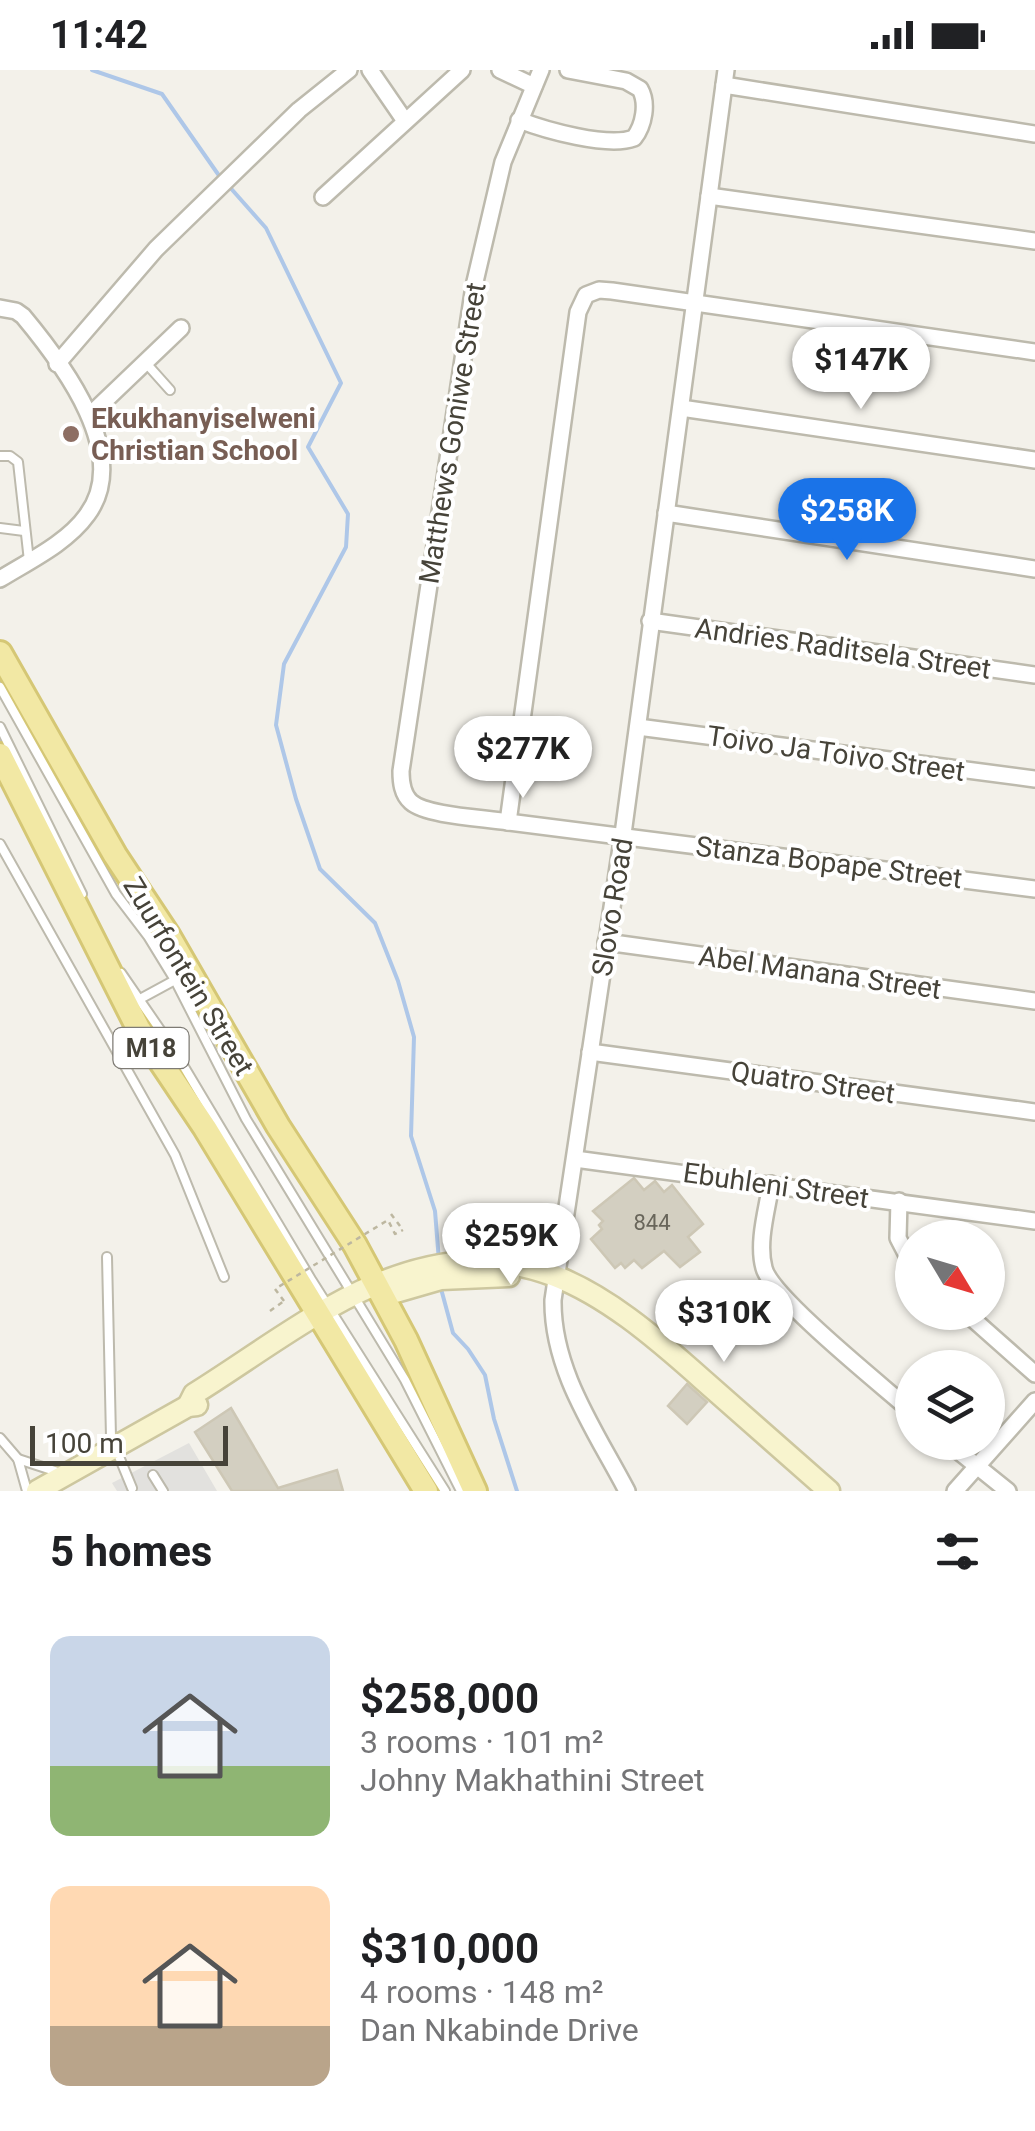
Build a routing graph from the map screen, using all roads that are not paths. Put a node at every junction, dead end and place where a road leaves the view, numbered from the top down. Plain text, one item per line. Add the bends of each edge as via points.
1 (349, 70) edge
2 (370, 70) edge
3 (462, 70) edge
4 (500, 70) edge
5 (541, 70) edge
6 (568, 70) edge
7 (726, 78) edge
8 (534, 86) junction
9 (519, 120) junction
10 (404, 121) junction
11 (1035, 134) edge
12 (710, 196) junction
13 (323, 197) dead end
14 (1035, 241) edge
15 (694, 304) junction
16 (0, 308) edge
17 (181, 328) dead end
18 (1035, 352) edge
19 (145, 362) junction
20 (57, 364) junction
21 (170, 390) dead end
22 (681, 408) junction
23 (90, 415) junction
24 (0, 456) edge
25 (1035, 460) edge
26 (666, 513) junction
27 (0, 528) edge
28 (24, 531) junction
29 (28, 561) junction
30 (1035, 569) edge
31 (0, 579) edge
32 (650, 621) junction
33 (0, 652) edge
34 (1035, 676) edge
35 (0, 687) edge
36 (0, 726) edge
37 (638, 727) junction
38 (0, 755) edge
39 (1035, 779) edge
40 (412, 802) joint
41 (508, 822) junction
42 (623, 834) junction
43 (0, 844) edge
44 (1035, 889) edge
45 (606, 942) junction
46 (175, 980) junction
47 (140, 999) junction
48 (1035, 1001) edge
49 (590, 1052) junction
50 (1035, 1112) edge
51 (575, 1159) junction
52 (771, 1184) junction
53 (899, 1202) junction
54 (898, 1220) edge
55 (1035, 1221) edge
56 (108, 1257) dead end
57 (224, 1277) dead end
58 (555, 1280) junction
59 (380, 1290) junction
60 (356, 1301) junction
61 (328, 1318) junction
62 (985, 1330) edge
63 (1035, 1374) edge
64 (895, 1397) edge
65 (1035, 1401) edge
66 (0, 1438) edge
67 (114, 1450) junction
68 (18, 1460) junction
69 (967, 1460) edge
70 (976, 1468) junction
71 (66, 1474) junction
72 (153, 1475) dead end
73 (132, 1488) dead end
74 (27, 1491) edge
75 (37, 1491) edge
76 (163, 1491) edge
77 (426, 1491) edge
78 (445, 1491) edge
79 (461, 1491) edge
80 (474, 1491) edge
81 (627, 1491) edge
82 (829, 1491) edge
83 (955, 1491) edge
84 (1008, 1491) edge

1 - 20 street via 298,110 156,249
2 - 10 street
3 - 10 street
4 - 8 street
5 - 8 street, Matthews Goniwe Street
6 - 9 street via 640,88 644,102 634,138 619,142
7 - 11 street
7 - 12 street, Slovo Road
8 - 9 street, Matthews Goniwe Street
9 - 40 street, Matthews Goniwe Street via 497,184 466,324 401,771
10 - 13 street
12 - 14 street
12 - 15 street, Slovo Road
15 - 18 street
15 - 22 street, Slovo Road
15 - 41 street via 598,290 580,303
16 - 20 street via 24,316
17 - 19 street
19 - 21 lane
19 - 23 street
20 - 23 street
22 - 25 street
22 - 26 street, Slovo Road
23 - 29 street via 103,468 97,498 79,526
24 - 28 lane via 18,462
26 - 30 street
26 - 32 street, Slovo Road
27 - 28 lane
28 - 29 lane
29 - 31 street
32 - 34 street, Andries Raditsela Street
32 - 37 street, Slovo Road
33 - 59 main road, Zuurfontein Street / M18 via 115,855
35 - 46 lane via 116,894
36 - 47 lane via 110,956
37 - 39 street, Toivo Ja Toivo Street
37 - 42 street, Slovo Road
38 - 61 main road, M18 via 138,1028
40 - 41 street, Stanza Bopape Street
41 - 42 street, Stanza Bopape Street
42 - 44 street, Stanza Bopape Street
42 - 45 street, Slovo Road
43 - 57 lane via 175,1155
45 - 48 street, Abel Manana Street
45 - 49 street, Slovo Road
46 - 47 lane
46 - 60 lane via 246,1119
47 - 61 lane
49 - 50 street, Quatro Street
49 - 51 street, Slovo Road
51 - 52 street, Ebuhleni Street
51 - 58 street, Slovo Road
52 - 53 street, Ebuhleni Street
52 - 64 street via 762,1256 766,1276
53 - 54 street
53 - 55 street, Ebuhleni Street
56 - 67 lane
58 - 59 street via 472,1268
58 - 81 street, Slovo Road via 560,1362
58 - 82 street via 651,1334
59 - 60 street
59 - 80 main road, M18
60 - 61 street
60 - 79 lane
61 - 67 street via 202,1404
61 - 77 main road, M18
61 - 78 lane
62 - 63 street
65 - 70 street
66 - 68 lane
67 - 71 street
67 - 73 lane
68 - 71 lane
68 - 74 lane
69 - 70 street
70 - 83 street
70 - 84 street
71 - 75 street
72 - 76 lane

